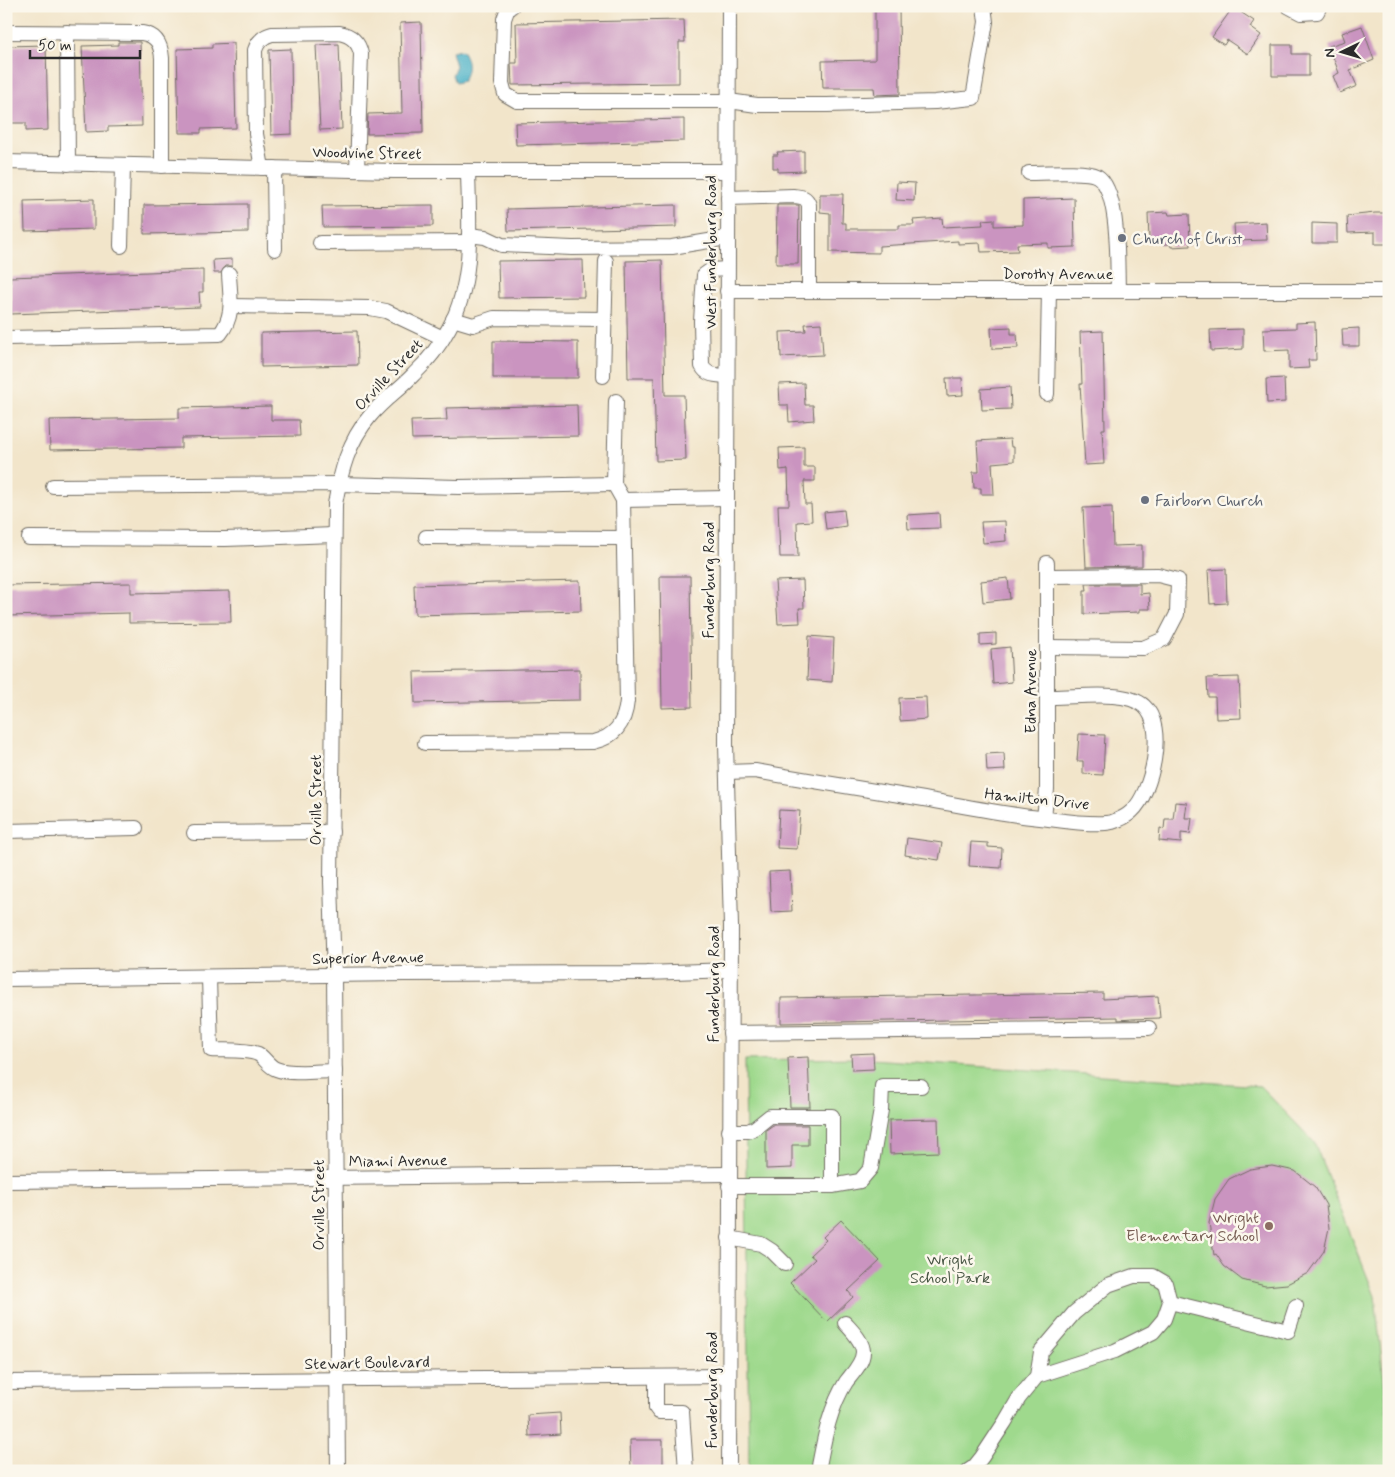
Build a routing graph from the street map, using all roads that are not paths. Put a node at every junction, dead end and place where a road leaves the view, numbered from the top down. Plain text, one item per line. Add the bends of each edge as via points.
1 (512, 6) edge
2 (729, 6) edge
3 (984, 6) edge
4 (1288, 6) edge
5 (1320, 6) edge
6 (6, 32) edge
7 (67, 32) junction
8 (729, 101) junction
9 (6, 162) edge
10 (68, 164) junction
11 (122, 165) junction
12 (162, 166) junction
13 (268, 168) junction
14 (357, 170) junction
15 (468, 171) junction
16 (728, 171) junction
17 (1029, 173) dead end
18 (728, 198) junction
19 (727, 238) junction
20 (469, 239) junction
21 (320, 243) dead end
22 (122, 246) dead end
23 (276, 249) dead end
24 (606, 261) dead end
25 (727, 269) junction
26 (229, 274) dead end
27 (1049, 290) junction
28 (1118, 290) junction
29 (727, 291) junction
30 (809, 291) junction
31 (1389, 291) edge
32 (231, 306) junction
33 (605, 318) junction
34 (453, 319) junction
35 (6, 338) edge
36 (443, 338) junction
37 (603, 376) dead end
38 (727, 376) junction
39 (1047, 394) dead end
40 (616, 401) dead end
41 (338, 484) junction
42 (614, 484) junction
43 (53, 486) dead end
44 (726, 498) junction
45 (623, 500) junction
46 (334, 535) junction
47 (426, 537) dead end
48 (29, 538) dead end
49 (623, 538) junction
50 (1048, 647) junction
51 (1048, 697) junction
52 (425, 743) dead end
53 (727, 772) junction
54 (1044, 818) junction
55 (136, 828) dead end
56 (6, 831) edge
57 (332, 832) junction
58 (194, 833) dead end
59 (730, 970) junction
60 (334, 976) junction
61 (209, 977) junction
62 (6, 979) edge
63 (1149, 1028) dead end
64 (730, 1033) junction
65 (335, 1071) junction
66 (921, 1086) dead end
67 (729, 1131) junction
68 (336, 1178) junction
69 (729, 1180) junction
70 (6, 1181) edge
71 (832, 1186) junction
72 (729, 1238) junction
73 (785, 1264) dead end
74 (1170, 1302) junction
75 (1296, 1306) dead end
76 (846, 1323) dead end
77 (729, 1376) junction
78 (1037, 1376) junction
79 (656, 1377) junction
80 (337, 1380) junction
81 (6, 1382) edge
82 (973, 1469) edge
83 (338, 1471) edge
84 (686, 1471) edge
85 (728, 1471) edge
86 (818, 1471) edge

1 - 8 street via 504,19 502,83 506,94 517,101
2 - 8 street, West Funderburg Road
3 - 8 street via 986,22 973,98 827,105 757,105
4 - 5 street via 1300,13 1317,12
6 - 7 street
7 - 10 street
7 - 12 street via 142,33 159,42 162,58
8 - 16 street, West Funderburg Road
9 - 10 street, Woodvine Street
10 - 11 street, Woodvine Street
11 - 12 street, Woodvine Street
11 - 22 street
12 - 13 street, Woodvine Street
13 - 14 street, Woodvine Street
13 - 14 street via 256,134 257,45 265,36 272,34 345,34 360,47 361,54
13 - 23 street
14 - 15 street, Woodvine Street
15 - 16 street, Woodvine Street
15 - 20 street, Orville Street
16 - 18 street, West Funderburg Road
17 - 28 street via 1084,173 1097,176 1109,189 1114,210
18 - 19 street, West Funderburg Road
18 - 30 street via 793,196 807,199
19 - 20 street via 672,246 572,248 502,245 485,237
19 - 25 street, West Funderburg Road
20 - 21 street
20 - 34 street, Orville Street via 466,276
24 - 33 street
25 - 29 street, West Funderburg Road
25 - 38 street via 711,270 704,275 701,321 702,366 711,375
26 - 32 street
27 - 28 street, Dorothy Avenue
27 - 30 street, Dorothy Avenue
27 - 39 street
28 - 31 street, Dorothy Avenue
29 - 30 street, Dorothy Avenue
29 - 38 street, West Funderburg Road
32 - 35 street via 227,325 220,334
32 - 36 street via 370,308
33 - 34 street via 494,318 474,325
33 - 37 street
34 - 36 street, Orville Street
36 - 41 street, Orville Street via 422,366 370,416 344,460
38 - 44 street, West Funderburg Road
40 - 42 street
41 - 42 street
41 - 43 street
41 - 46 street, Orville Street
42 - 45 street
44 - 45 street
44 - 53 street, Funderburg Road
45 - 49 street
46 - 48 street via 215,539
46 - 57 street, Orville Street
47 - 49 street
49 - 52 street via 627,701 626,712 613,734 593,742
50 - 50 street, Edna Avenue via 1048,569 1158,575 1178,580 1176,614 1164,639 1142,648
50 - 51 street, Edna Avenue
51 - 54 street, Edna Avenue
51 - 54 street, Hamilton Drive via 1112,696 1133,700 1150,713 1155,739 1149,784 1141,800 1122,819 1110,822
53 - 54 street, Hamilton Drive via 755,771
53 - 59 street, Funderburg Road
55 - 56 street
57 - 58 street
57 - 60 street, Orville Street
59 - 60 street, Superior Avenue via 646,974
59 - 64 street, Funderburg Road
60 - 61 street, Superior Avenue
60 - 65 street, Orville Street
61 - 62 street, Superior Avenue
61 - 65 street via 211,1050 259,1054 276,1069 287,1071
63 - 64 street
64 - 67 street, Funderburg Road
65 - 68 street, Orville Street
66 - 71 street, Miami Avenue via 882,1086 871,1168 860,1181
67 - 69 street, Funderburg Road
67 - 71 street via 748,1131 770,1116 832,1116
68 - 69 street, Miami Avenue
68 - 70 street, Miami Avenue
68 - 80 street, Orville Street
69 - 71 street, Miami Avenue
69 - 72 street, Funderburg Road
72 - 73 street via 761,1244
72 - 77 street, Funderburg Road
74 - 75 street via 1288,1331
74 - 78 street via 1164,1320 1153,1332 1115,1351
74 - 78 street via 1165,1283 1153,1276 1134,1276 1108,1285 1074,1313 1041,1352
76 - 86 street via 860,1341 863,1358 837,1396 826,1428
77 - 79 street, Stewart Boulevard
77 - 85 street, Funderburg Road
78 - 82 street
79 - 80 street, Stewart Boulevard
79 - 84 street via 656,1408 664,1413 682,1412
80 - 81 street, Stewart Boulevard
80 - 83 street, Orville Street

